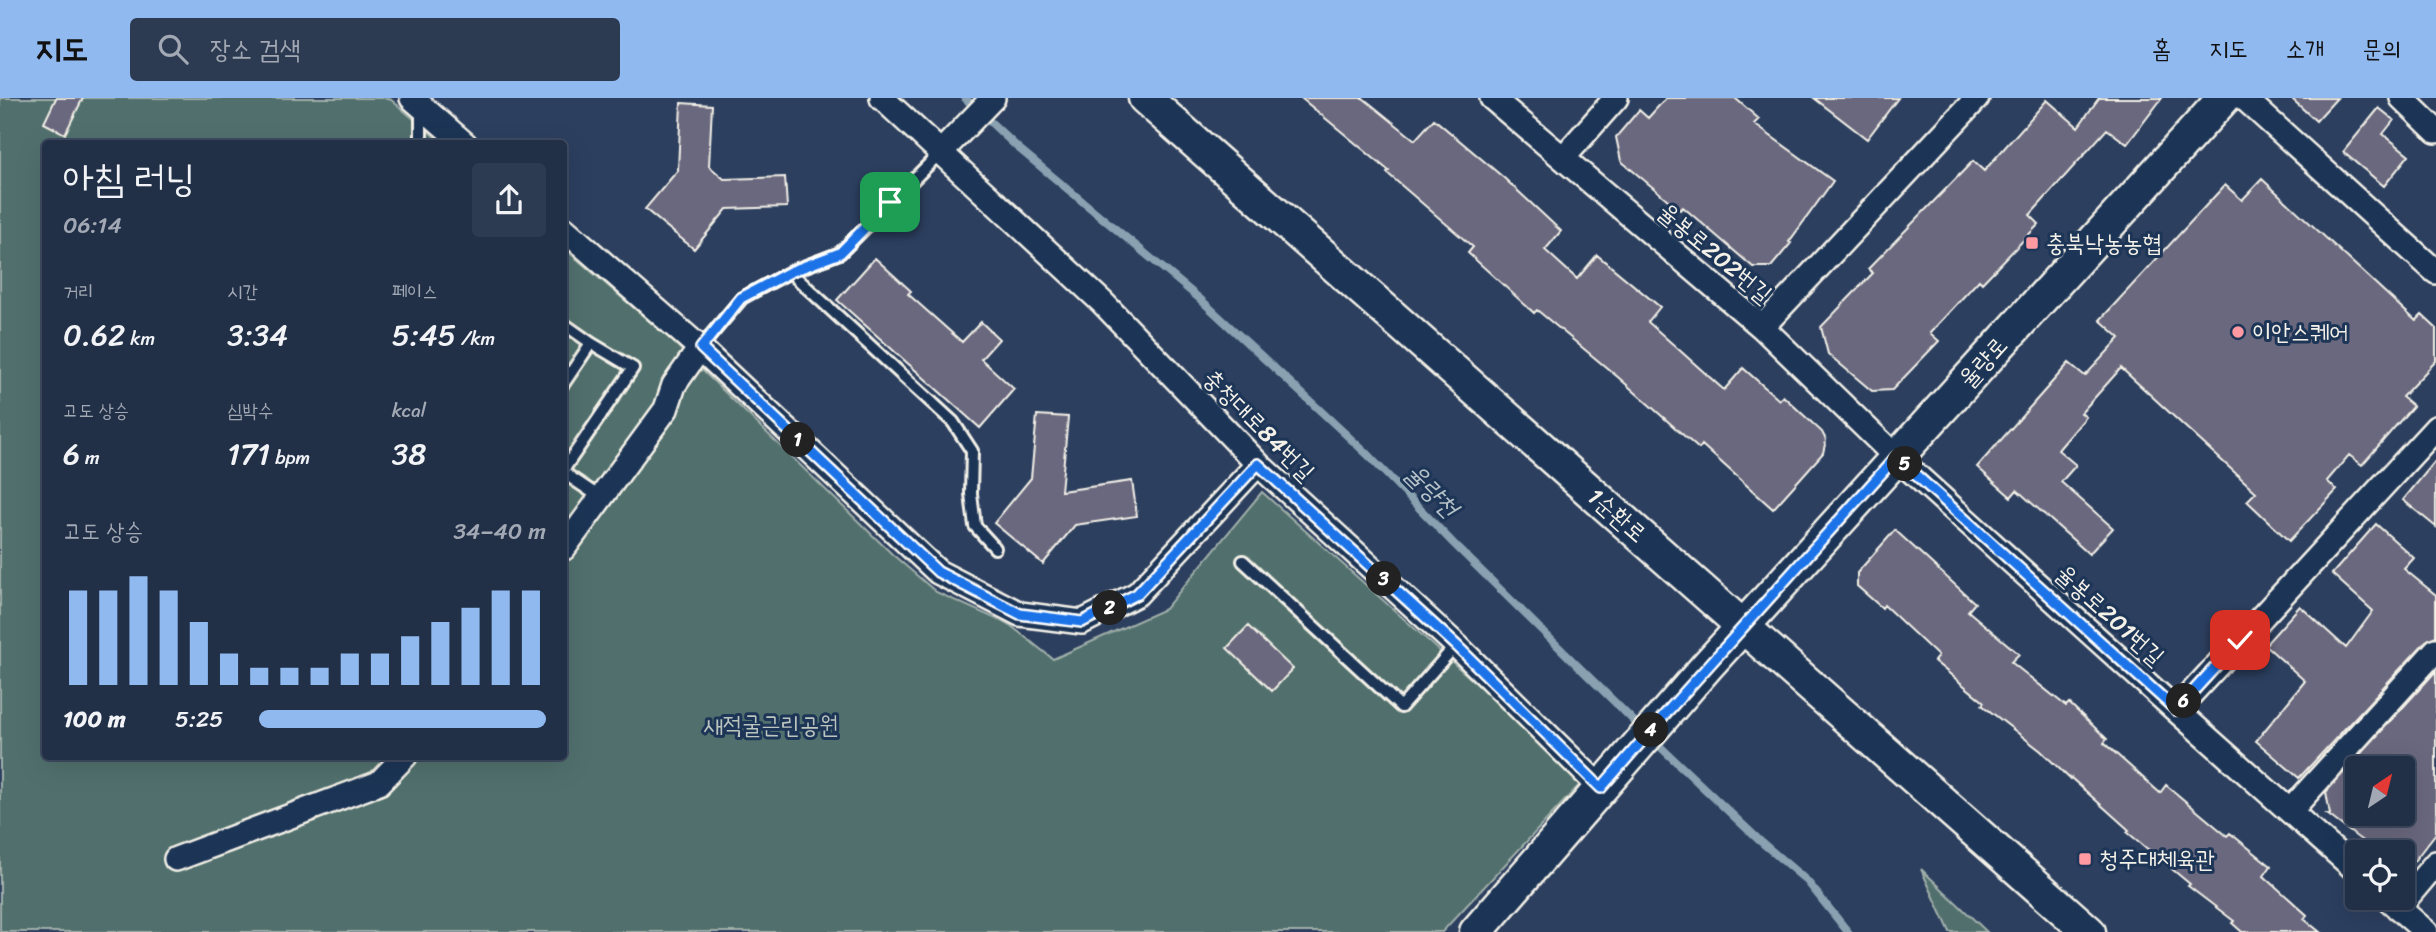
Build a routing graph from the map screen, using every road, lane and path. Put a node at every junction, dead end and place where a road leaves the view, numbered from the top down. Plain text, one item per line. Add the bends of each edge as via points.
1 (882, 98) edge
2 (993, 98) edge
3 (1145, 98) edge
4 (1492, 98) edge
5 (1616, 98) edge
6 (1977, 98) edge
7 (2224, 98) edge
8 (2244, 98) edge
9 (2402, 98) edge
10 (416, 102) edge
11 (2436, 131) edge
12 (421, 140) edge
13 (460, 140) edge
14 (941, 152) junction
15 (1563, 158) junction
16 (567, 232) edge
17 (790, 272) junction
18 (2436, 272) edge
19 (567, 326) edge
20 (1762, 327) junction
21 (591, 343) junction
22 (701, 348) junction
23 (567, 379) edge
24 (2436, 428) edge
25 (1896, 457) junction
26 (1258, 464) junction
27 (567, 467) edge
28 (567, 473) edge
29 (601, 498) junction
30 (567, 544) edge
31 (995, 548) dead end
32 (1243, 561) dead end
33 (1744, 628) junction
34 (1456, 645) junction
35 (2436, 650) edge
36 (2176, 710) junction
37 (401, 760) edge
38 (1601, 788) junction
39 (2290, 811) junction
40 (176, 859) dead end
41 (2345, 860) edge
42 (2436, 863) edge
43 (2415, 883) edge
44 (2401, 910) edge
45 (1476, 932) edge
46 (2089, 932) edge
47 (2426, 932) edge

1 - 14 street, 충청대로84번길
2 - 14 street
3 - 33 main road, 1순환로
4 - 15 street, 율봉로202번길
5 - 15 street
6 - 20 street
7 - 25 main road, 율량로
8 - 18 street
9 - 11 street
10 - 12 lane
10 - 13 street
14 - 17 lane via 840,253
14 - 26 street, 충청대로84번길 via 1102,302
15 - 20 street, 율봉로202번길
16 - 22 street
17 - 22 lane via 741,298
17 - 31 lane via 953,422 972,451 975,526
19 - 21 lane
20 - 25 street, 율봉로202번길
21 - 23 lane
21 - 27 lane via 633,368
22 - 26 street via 938,572 1020,614 1082,622 1137,594
22 - 29 street via 674,385 666,409
24 - 36 street
25 - 33 main road, 율량로
25 - 36 street, 율봉로201번길
26 - 34 street, 충청대로84번길
28 - 29 lane
29 - 30 street
32 - 34 lane via 1401,706
33 - 38 main road, 율량로
33 - 46 main road, 1순환로
34 - 38 street, 충청대로84번길
35 - 39 street
36 - 39 street, 율봉로201번길
37 - 40 street via 379,783
38 - 45 main road, 율량로
39 - 41 street, 율봉로201번길
42 - 43 street
44 - 47 street

